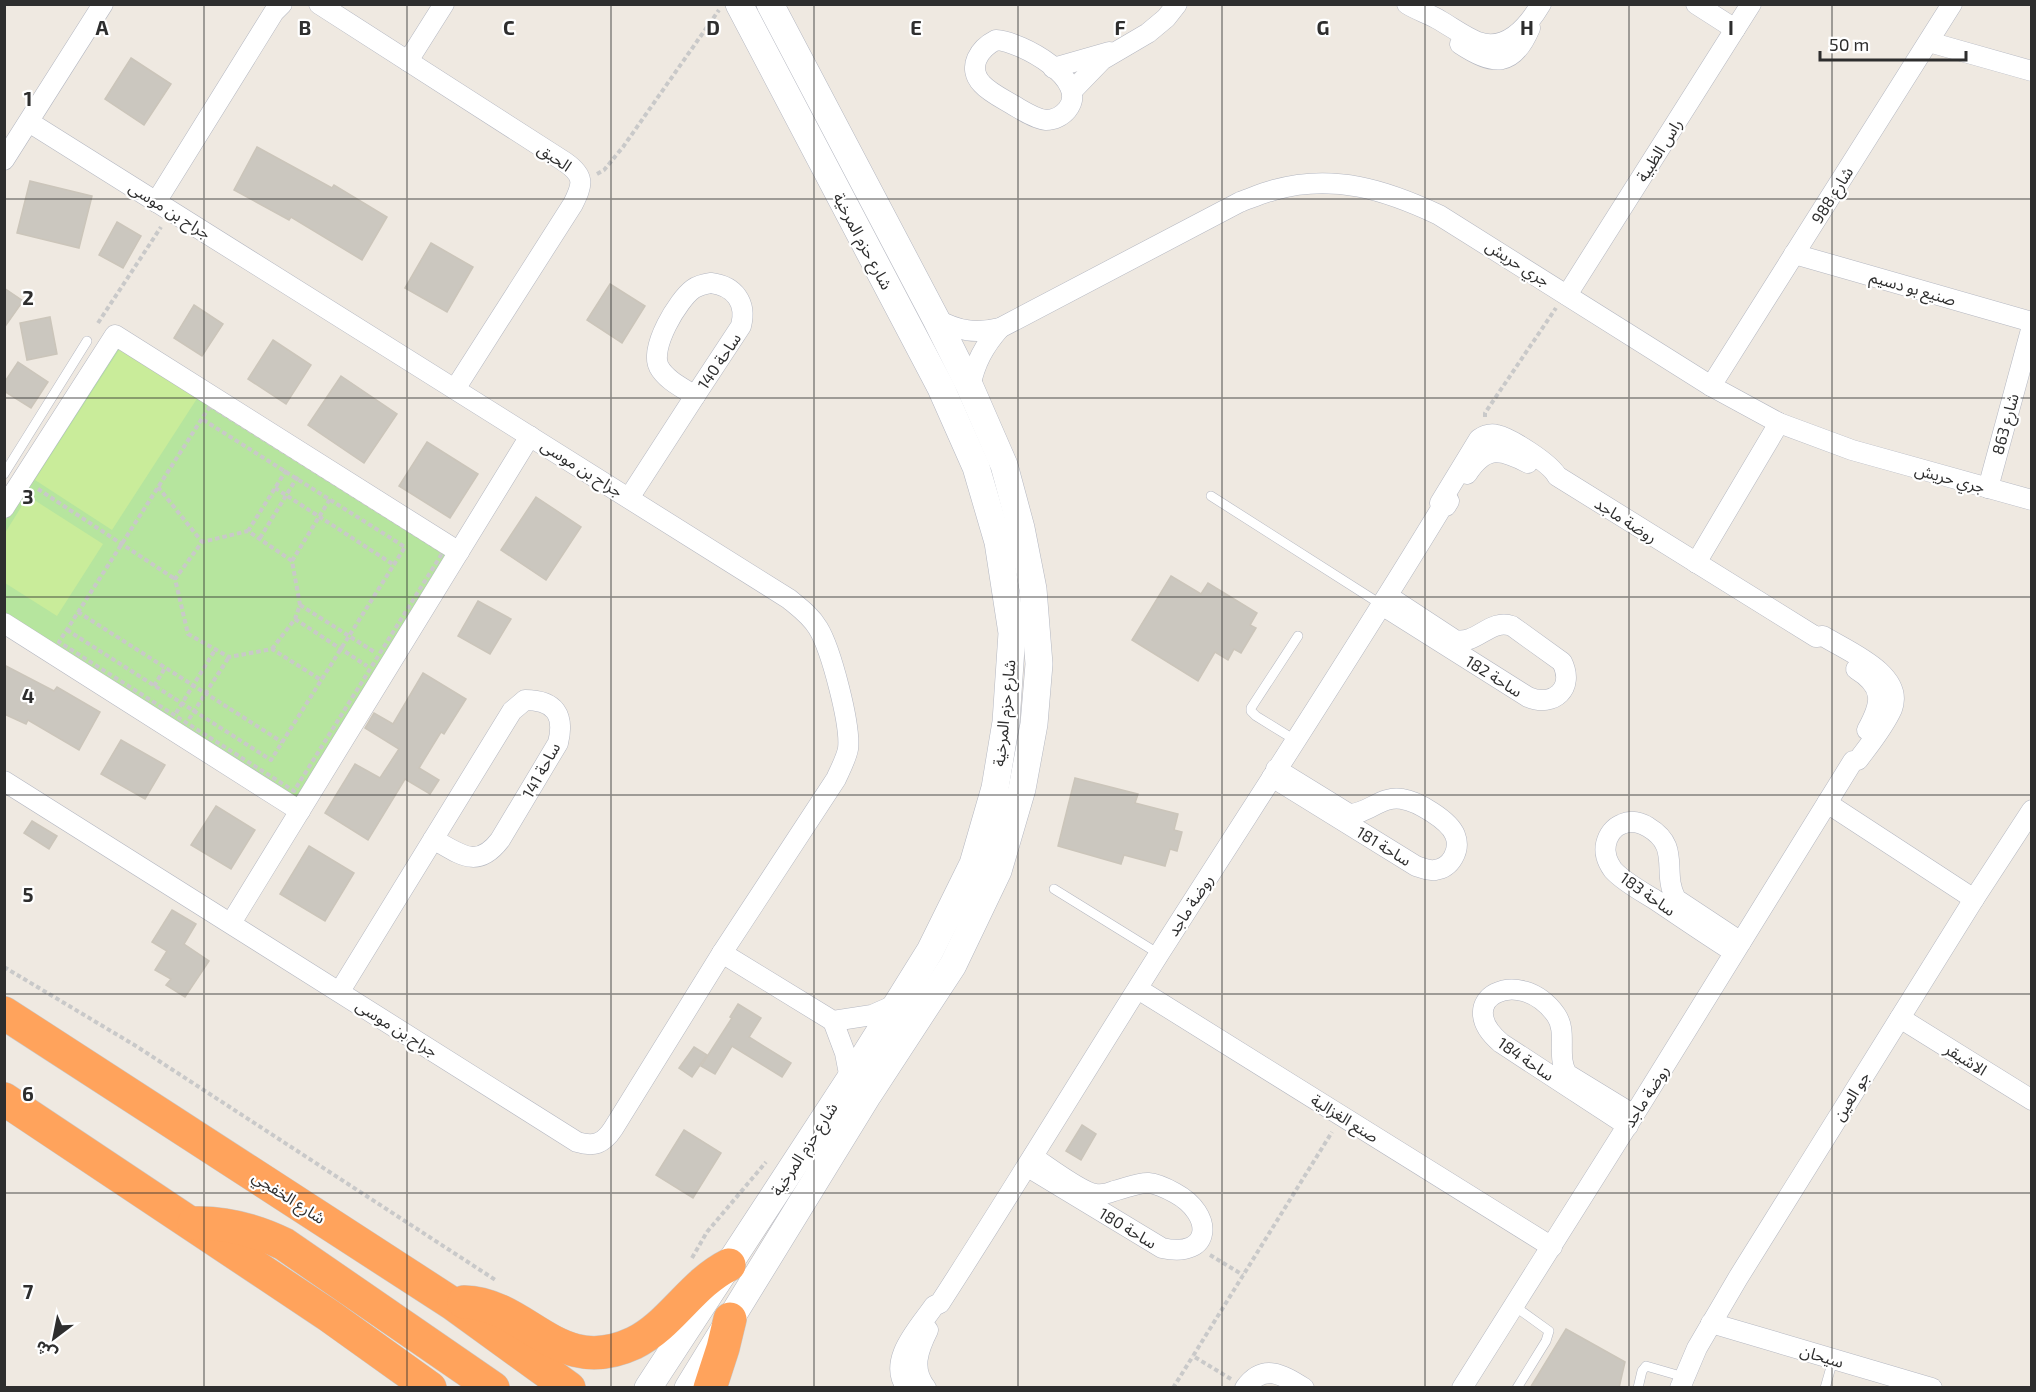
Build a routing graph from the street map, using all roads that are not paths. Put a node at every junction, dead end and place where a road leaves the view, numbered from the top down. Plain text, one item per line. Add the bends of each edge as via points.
1 (103, 4) edge
2 (282, 4) edge
3 (319, 4) edge
4 (444, 4) edge
5 (770, 4) edge
6 (1177, 4) edge
7 (1696, 4) edge
8 (1751, 4) edge
9 (1952, 4) edge
10 (1412, 8) edge
11 (1537, 11) edge
12 (727, 12) edge
13 (1735, 29) junction
14 (1929, 42) junction
15 (1114, 51) junction
16 (408, 61) junction
17 (1053, 68) junction
18 (2031, 71) edge
19 (1072, 92) junction
20 (29, 122) junction
21 (4, 160) edge
22 (163, 206) junction
23 (1794, 254) junction
24 (1567, 295) junction
25 (936, 319) junction
26 (2031, 324) edge
27 (1000, 328) junction
28 (87, 341) dead end
29 (1711, 386) junction
30 (970, 387) junction
31 (455, 389) junction
32 (695, 396) junction
33 (1779, 423) junction
34 (530, 436) junction
35 (14, 476) edge
36 (1557, 476) junction
37 (1988, 488) junction
38 (1211, 496) dead end
39 (629, 498) junction
40 (2031, 500) edge
41 (1442, 507) junction
42 (4, 508) edge
43 (459, 552) junction
44 (1696, 563) junction
45 (1385, 601) junction
46 (4, 623) edge
47 (1298, 636) dead end
48 (1478, 636) junction
49 (1483, 669) junction
50 (1294, 740) junction
51 (1274, 773) junction
52 (4, 781) edge
53 (1827, 803) junction
54 (1370, 809) junction
55 (2031, 810) edge
56 (300, 812) junction
57 (433, 839) junction
58 (1378, 843) junction
59 (1671, 870) junction
60 (1054, 889) dead end
61 (1639, 890) junction
62 (1974, 899) junction
63 (231, 923) junction
64 (1737, 947) junction
65 (722, 953) junction
66 (1159, 954) junction
67 (1138, 988) junction
68 (340, 991) junction
69 (897, 1004) junction
70 (4, 1013) edge
71 (1900, 1018) junction
72 (833, 1021) junction
73 (1561, 1044) junction
74 (1534, 1064) junction
75 (850, 1079) junction
76 (4, 1099) edge
77 (2031, 1100) edge
78 (1631, 1120) junction
79 (1030, 1162) junction
80 (1120, 1189) junction
81 (193, 1223) junction
82 (1124, 1225) junction
83 (1552, 1247) junction
84 (729, 1265) junction
85 (939, 1303) junction
86 (453, 1304) junction
87 (1513, 1305) junction
88 (730, 1319) junction
89 (1711, 1323) junction
90 (1833, 1360) junction
91 (1682, 1382) edge
92 (1245, 1387) edge
93 (430, 1388) edge
94 (493, 1388) edge
95 (569, 1388) edge
96 (648, 1388) edge
97 (688, 1388) edge
98 (710, 1388) edge
99 (907, 1388) edge
100 (926, 1388) edge
101 (1304, 1388) edge
102 (1462, 1388) edge
103 (1517, 1388) edge
104 (1638, 1388) edge
105 (1825, 1388) edge
106 (1932, 1388) edge

1 - 20 street
2 - 22 street
3 - 16 street, الحبق
4 - 16 street
5 - 25 street, شارع حزم المرخية
6 - 15 street via 1148,33
7 - 13 street
8 - 13 street, راس الظبية
9 - 14 street, شارع 988
10 - 11 street via 1487,44 1503,43
12 - 69 street, شارع حزم المرخية via 941,388 976,467 998,542 1012,633 1006,722 996,789 973,864 930,951
13 - 24 street, راس الظبية
14 - 18 street
14 - 23 street, شارع 988
15 - 17 street
15 - 19 street
16 - 31 street, الحبق via 574,168 581,184 573,204
17 - 19 street via 1070,84
17 - 19 street via 1007,40 986,44 975,63 982,84 1038,118 1055,119 1063,115 1069,108
20 - 21 street
20 - 22 street, جراح بن موسى
22 - 31 street, جراح بن موسى
23 - 26 street, صنيع بو دسيم
23 - 29 street, شارع 988
24 - 27 street, جري حريش via 1439,215 1403,198 1366,187 1324,183 1274,190 1240,202
24 - 29 street, جري حريش
25 - 27 street, جري حريش via 969,332
25 - 30 street, شارع حزم المرخية
26 - 37 street, شارع 863
27 - 30 street, جري حريش via 980,354
28 - 35 lane
29 - 33 street, جري حريش
30 - 88 street, شارع حزم المرخية via 1004,465 1033,589 1039,664 1034,724 1022,789 998,871 953,965
31 - 34 street, جراح بن موسى
32 - 32 street, ساحة 140 via 744,317 738,297 722,284 700,285 692,290 658,343 658,366
32 - 39 street, ساحة 140
33 - 37 street, جري حريش via 1852,450
33 - 44 street
34 - 39 street, جراح بن موسى
34 - 43 street
35 - 42 street
35 - 43 street via 115,335
36 - 41 street, روضة ماجد via 1552,477 1510,454 1490,452 1472,466 1446,507
36 - 41 street, روضة ماجد via 1507,438 1485,435 1474,445 1440,503
36 - 44 street, روضة ماجد
37 - 40 street, جري حريش
38 - 45 lane
39 - 65 street, جراح بن موسى via 789,598 808,614 831,658 845,718 848,749 836,779
41 - 45 street, روضة ماجد
43 - 56 street
44 - 53 street, روضة ماجد via 1816,637 1818,644 1862,673 1877,689 1876,712
45 - 48 street, ساحة 182 via 1455,640 1463,642
45 - 49 street, ساحة 182
45 - 50 street, روضة ماجد
46 - 56 street
47 - 50 lane via 1251,708 1256,716
48 - 49 street via 1477,653
48 - 49 street, ساحة 182 via 1497,624 1512,626 1562,662 1566,678 1560,694 1545,701 1536,700
50 - 51 street, روضة ماجد
51 - 54 street, ساحة 181 via 1349,814
51 - 58 street, ساحة 181
51 - 66 street, روضة ماجد
52 - 63 street, جراح بن موسى
53 - 62 street
53 - 64 street, روضة ماجد
54 - 58 street
54 - 58 street, ساحة 181 via 1395,798 1414,802 1448,825 1457,842 1452,860 1435,870 1416,866
55 - 62 street, جو العين
56 - 63 street
57 - 57 street, ساحة 141 via 473,858 492,851 558,743 562,728 559,716 550,706 538,700 525,700 512,711
57 - 68 street, ساحة 141
59 - 61 street via 1657,883
59 - 61 street, ساحة 183 via 1670,855 1661,837 1641,823 1628,821 1617,826 1605,847 1607,859 1613,869
59 - 64 street, ساحة 183 via 1671,889 1676,899
60 - 66 lane
61 - 64 street, ساحة 183
62 - 71 street, جو العين
63 - 68 street, جراح بن موسى
64 - 78 street, روضة ماجد
65 - 68 street, جراح بن موسى via 613,1129 598,1144 588,1145 577,1142
65 - 72 street
66 - 67 street, روضة ماجد
67 - 79 street, روضة ماجد
67 - 83 street, صنع الغزالية
69 - 72 street via 872,1015
69 - 75 street, شارع حزم المرخية
70 - 86 highway, شارع الخفجي
71 - 77 street, الاشيقر
71 - 89 street, جو العين
72 - 75 street
73 - 74 street
73 - 74 street, ساحة 184 via 1558,1017 1538,998 1511,988 1497,992 1482,1013 1484,1024 1501,1043
73 - 78 street, ساحة 184 via 1567,1074
74 - 78 street, ساحة 184
75 - 84 street, شارع حزم المرخية
76 - 81 highway
78 - 83 street, روضة ماجد
79 - 80 street, ساحة 180 via 1089,1193
79 - 82 street, ساحة 180
79 - 85 street, روضة ماجد
80 - 82 street
80 - 82 street, ساحة 180 via 1142,1182 1176,1193 1198,1211 1203,1227 1194,1246 1175,1251 1162,1248
81 - 93 highway
81 - 94 highway via 231,1225 284,1244
83 - 87 street, روضة ماجد
84 - 86 highway via 700,1283 649,1334 615,1351 586,1352 557,1345 488,1305
84 - 96 street, شارع حزم المرخية
85 - 99 street, روضة ماجد via 916,1331 899,1365
85 - 100 street, روضة ماجد via 916,1361
86 - 95 highway, شارع الخفجي
87 - 102 street, روضة ماجد
87 - 103 lane via 1549,1331
88 - 97 street, شارع حزم المرخية
88 - 98 highway
89 - 90 street, سيحان
89 - 91 street, جو العين
90 - 105 lane
90 - 106 street, سيحان
91 - 104 lane via 1646,1366
92 - 101 street via 1257,1375 1267,1372

